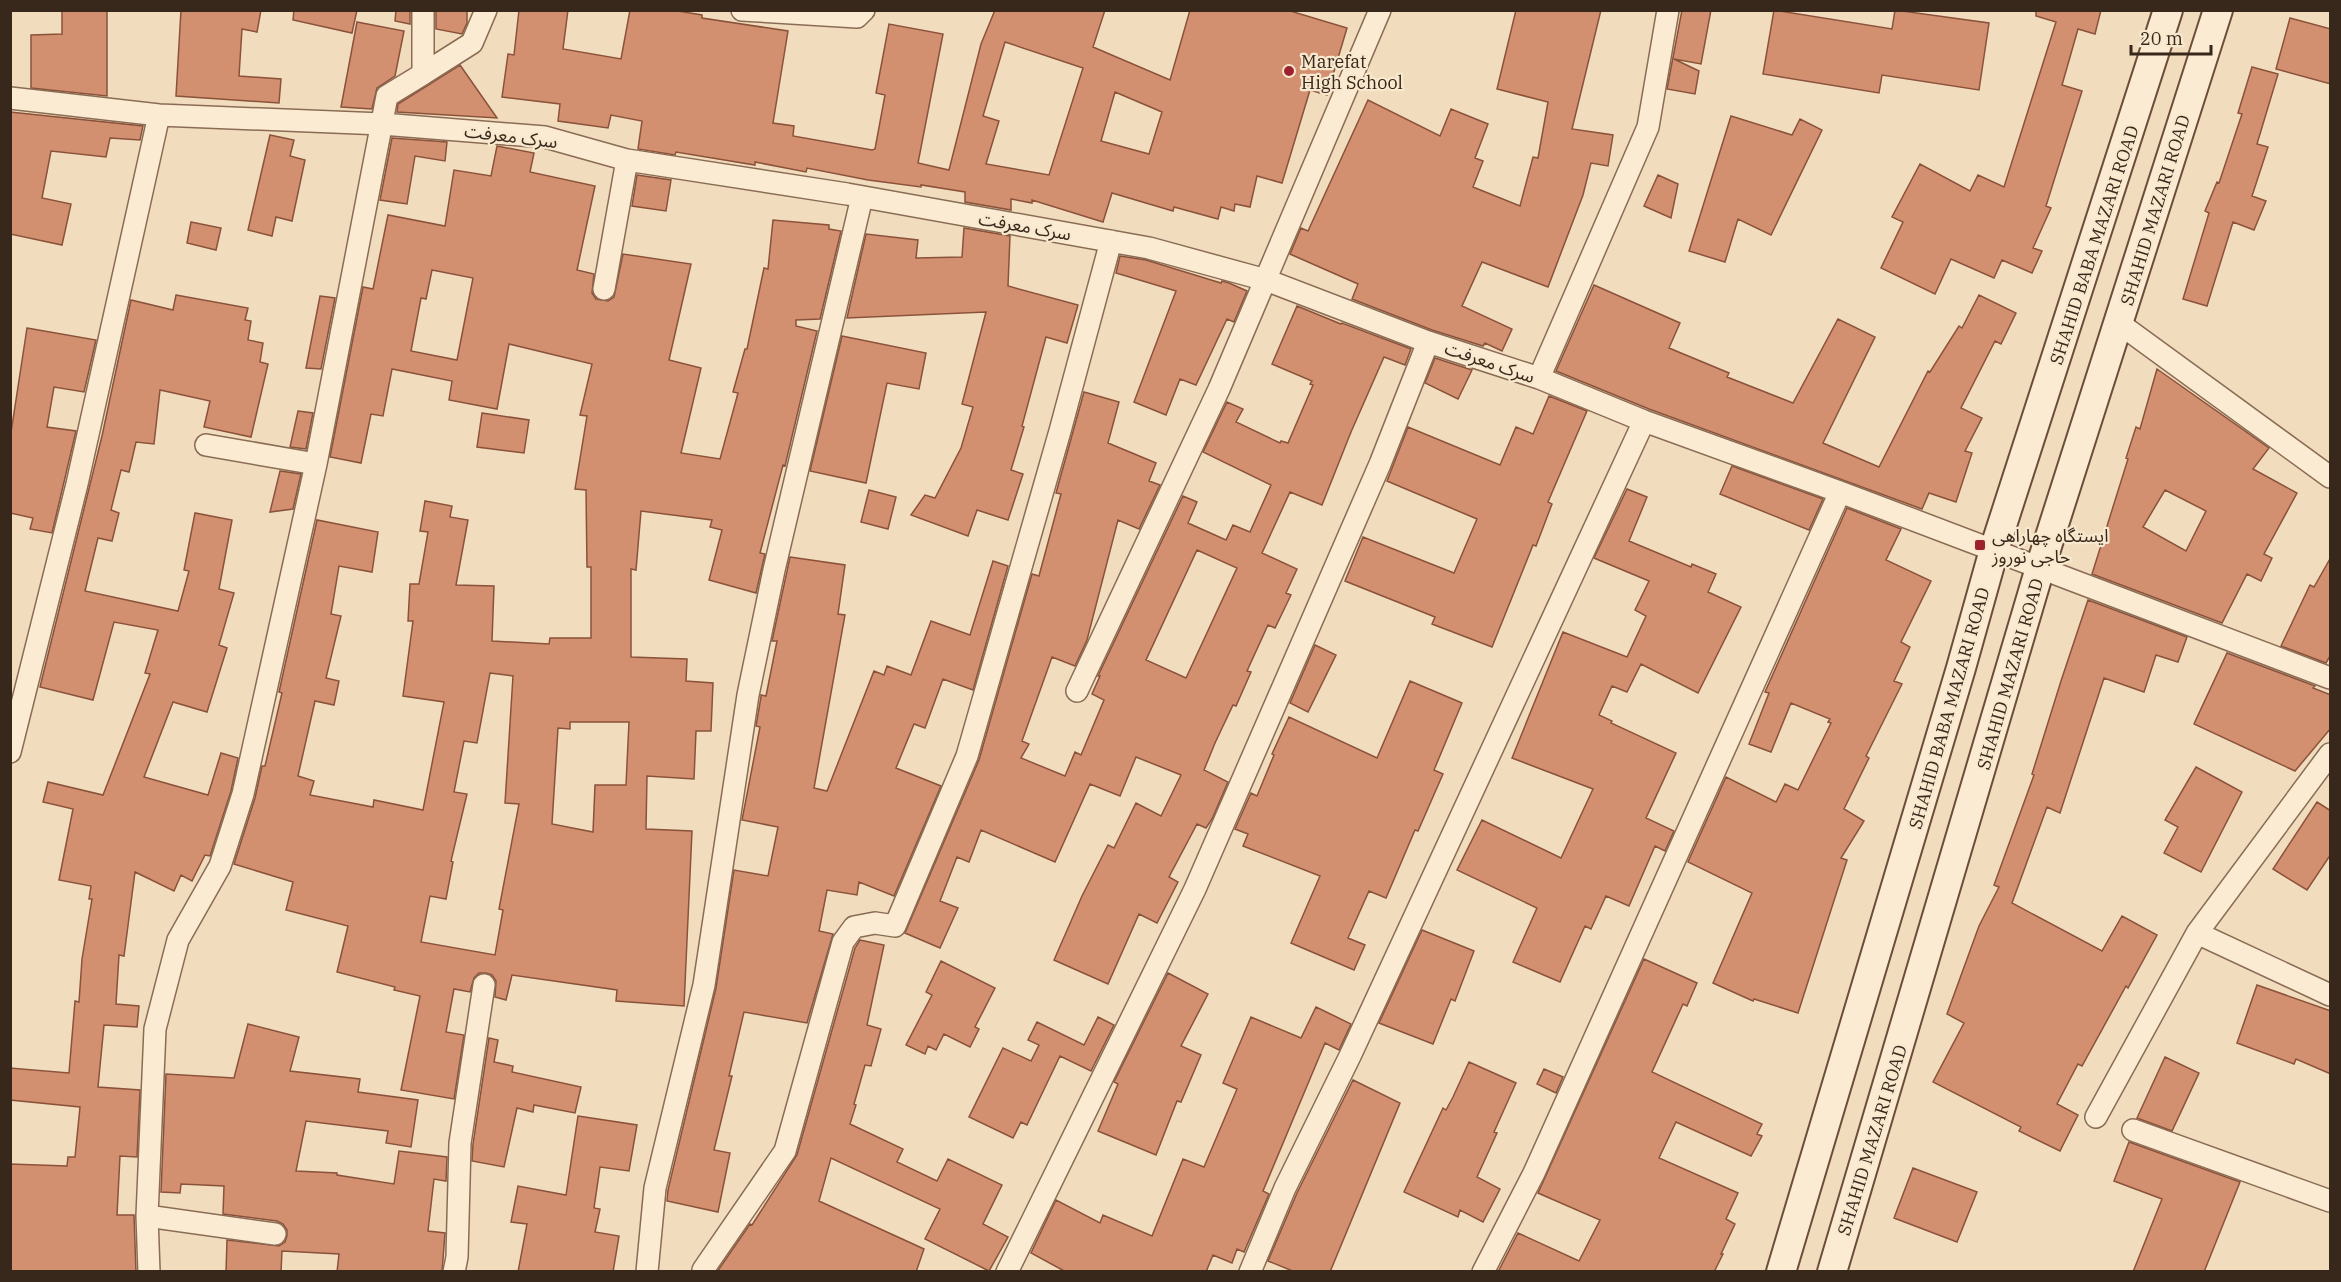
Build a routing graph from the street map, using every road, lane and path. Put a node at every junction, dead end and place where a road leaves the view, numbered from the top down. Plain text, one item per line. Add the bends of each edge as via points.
1 (423, 10) edge
2 (486, 10) edge
3 (742, 10) edge
4 (864, 10) edge
5 (1380, 10) edge
6 (1668, 10) edge
7 (2168, 10) edge
8 (2218, 10) edge
9 (423, 74) junction
10 (10, 98) edge
11 (159, 115) junction
12 (382, 124) junction
13 (627, 160) junction
14 (862, 197) junction
15 (1111, 241) junction
16 (1266, 280) junction
17 (604, 289) dead end
18 (2120, 324) junction
19 (1428, 342) junction
20 (1539, 378) junction
21 (1644, 421) junction
22 (206, 445) dead end
23 (316, 464) junction
24 (2331, 477) edge
25 (1840, 492) junction
26 (1994, 550) junction
27 (2040, 568) junction
28 (2331, 678) edge
29 (1077, 692) dead end
30 (10, 752) edge
31 (2331, 754) edge
32 (2197, 933) junction
33 (484, 985) dead end
34 (2331, 995) edge
35 (2096, 1117) dead end
36 (2133, 1130) dead end
37 (2331, 1201) edge
38 (147, 1216) junction
39 (275, 1234) dead end
40 (703, 1270) dead end
41 (1008, 1271) edge
42 (149, 1272) edge
43 (454, 1272) edge
44 (647, 1272) edge
45 (1250, 1272) edge
46 (1483, 1272) edge
47 (1781, 1272) edge
48 (1832, 1272) edge

1 - 9 street
2 - 9 street via 472,43
3 - 4 street via 857,17
5 - 16 street
6 - 20 street via 1648,127
7 - 26 main road, SHAHID BABA MAZARI ROAD
8 - 18 main road, SHAHID MAZARI ROAD
9 - 12 street via 387,96
10 - 11 street, سرک معرفت
11 - 12 street, سرک معرفت
11 - 30 street via 77,484
12 - 13 street, سرک معرفت via 545,136
12 - 23 street
13 - 14 street, سرک معرفت
13 - 17 street
14 - 15 street, سرک معرفت
14 - 44 street via 748,695 704,985 655,1188
15 - 16 street, سرک معرفت
15 - 40 street via 967,756 895,926 875,923 854,927 843,942 784,1151
16 - 19 street, سرک معرفت
16 - 29 street
18 - 24 street
18 - 27 main road, SHAHID MAZARI ROAD
19 - 20 street, سرک معرفت
19 - 41 street via 1196,889
20 - 21 street, سرک معرفت
21 - 25 street, سرک معرفت
21 - 45 street via 1285,1188
22 - 23 street
23 - 38 street via 243,794 220,866 178,940 155,1029
25 - 26 street, سرک معرفت
25 - 46 street via 1534,1173
26 - 27 street, سرک معرفت
26 - 47 main road, SHAHID BABA MAZARI ROAD
27 - 28 street, سرک معرفت
27 - 48 main road, SHAHID MAZARI ROAD
31 - 32 street
32 - 34 street
32 - 35 street
33 - 43 street via 460,1143
36 - 37 street
38 - 39 street
38 - 42 street

